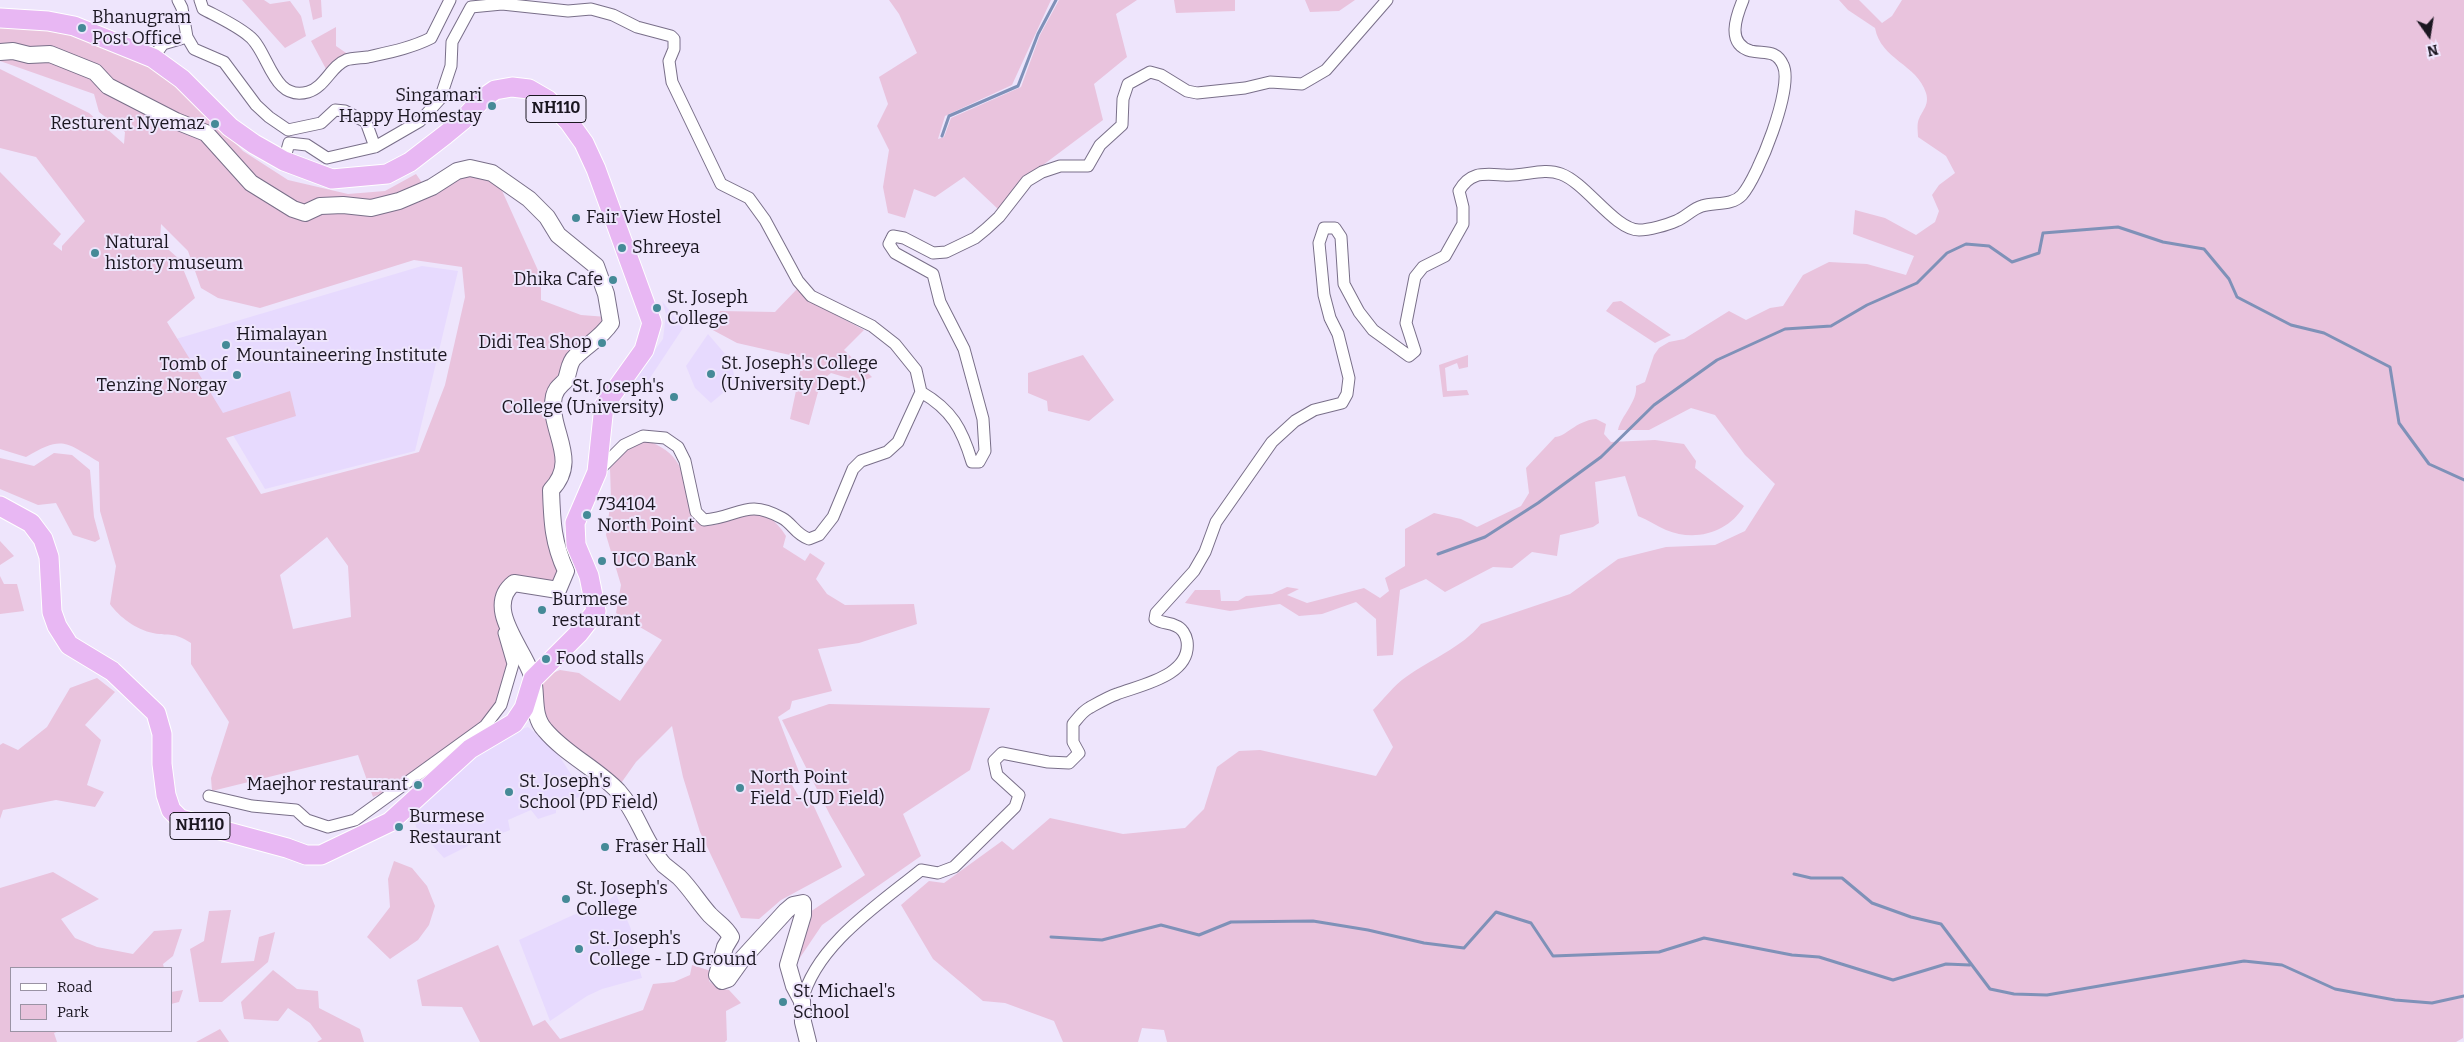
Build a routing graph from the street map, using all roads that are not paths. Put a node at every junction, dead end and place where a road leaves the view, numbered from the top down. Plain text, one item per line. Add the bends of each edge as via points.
1 (178, 0) edge
2 (200, 0) edge
3 (450, 0) edge
4 (553, 0) edge
5 (1387, 0) edge
6 (1743, 0) edge
7 (568, 11) junction
8 (0, 18) edge
9 (187, 37) junction
10 (0, 52) edge
11 (153, 58) junction
12 (375, 147) junction
13 (284, 161) junction
14 (921, 392) junction
15 (597, 472) junction
16 (0, 506) edge
17 (502, 604) junction
18 (533, 678) junction
19 (209, 796) dead end
20 (802, 1002) junction
21 (808, 1042) edge

1 - 9 street
2 - 3 street via 203,8 251,36 270,73 294,92 308,92 320,85 345,60 393,52 431,38
4 - 7 street
5 - 14 street via 1326,70 1302,84 1270,82 1197,93 1150,72 1128,84 1123,99 1122,125 1100,145 1088,166 1060,166 1027,181 999,217 975,238 946,252 933,253 893,236 889,244 895,253 933,274 940,302 964,350 984,419 985,451 979,462 972,462 963,434 949,414
6 - 20 street via 1734,32 1740,44 1751,51 1766,51 1777,56 1784,66 1785,81 1781,105 1760,163 1741,196 1730,202 1705,204 1676,221 1639,230 1611,216 1601,203 1561,174 1545,171 1514,176 1481,174 1465,181 1459,191 1463,224 1445,256 1423,267 1415,277 1406,316 1415,351 1409,356 1373,330 1359,312 1344,284 1341,237 1335,228 1324,228 1320,243 1324,295 1349,378 1347,394 1342,403 1314,410 1295,421 1272,442 1216,522 1194,571 1156,613 1155,620 1176,626 1186,635 1188,648 1179,665 1160,680 1116,694 1088,708 1073,724 1074,742 1079,753 1070,763 1002,753 994,761 997,775 1019,795 1015,807 954,867 938,872 921,870 853,925 805,988
7 - 12 street via 502,4 471,7 452,42 451,66 440,99 420,121
7 - 14 street via 591,9 674,39 669,60 672,82 721,184 749,198 765,220 798,281 811,296 872,326 895,344 916,370
8 - 11 highway, NH110 via 74,26
9 - 11 street via 163,44
9 - 12 street via 194,49 224,62 256,105 288,130 321,123 335,110 345,110 366,122
10 - 17 main road via 50,54 95,72 108,86 206,133 251,183 305,213 320,206 371,208 399,201 432,187 457,171 470,168 492,173 529,199 547,217 558,235 596,266 606,294 611,323 604,334 573,358 566,380 559,385 554,396 556,426 566,457 558,483 551,490 552,524 556,550 566,572 558,590 514,583 508,588
11 - 13 highway, NH110 via 182,79 230,127
12 - 13 street via 327,158 307,145 289,143
13 - 15 highway, NH110 via 332,178 387,174 410,162 445,135 495,90 529,89 548,100 584,143 652,323 644,350 604,406
14 - 15 street via 898,442 887,452 861,461 853,469 833,517 819,534 809,539 764,509 747,508 733,515 704,520 696,512 685,461 678,447 665,438 643,436 624,445
15 - 18 highway, NH110 via 575,523 576,545 589,576 596,611 579,634
16 - 18 highway, NH110 via 32,523 43,539 49,557 52,612 70,645 112,671 156,713 162,734 166,795 170,810 180,820 306,855 321,855 390,822 470,749 510,727 524,708
17 - 18 main road via 514,641
17 - 19 street via 503,630 514,664 501,705 485,726 355,820 328,827 307,820 296,810 252,806
18 - 20 main road via 536,711 544,730 618,791 636,814 651,847 664,865 728,930 731,937 717,974 722,981 728,980 743,958 786,911 793,905 803,904 803,915 788,965
20 - 21 main road

